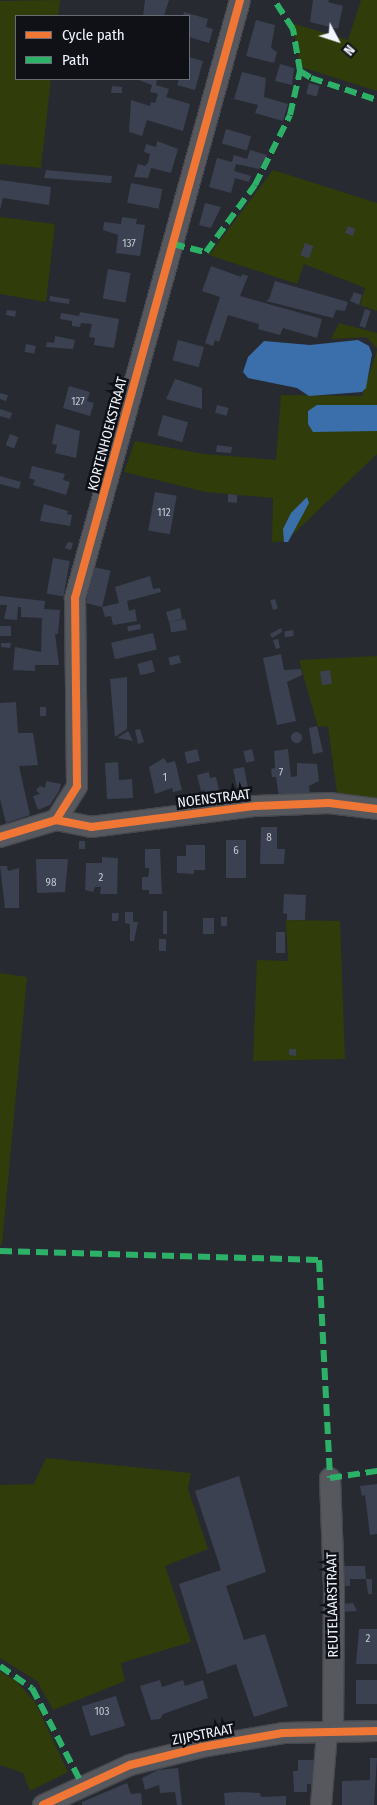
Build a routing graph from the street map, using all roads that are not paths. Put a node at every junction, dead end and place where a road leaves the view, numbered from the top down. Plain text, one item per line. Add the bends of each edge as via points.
1 (240, 0) edge
2 (377, 809) edge
3 (56, 820) junction
4 (0, 837) edge
5 (330, 1478) dead end
6 (330, 1732) junction
7 (377, 1732) edge
8 (43, 1805) edge
9 (321, 1805) edge

1 - 3 street, KORTENHOEKSTRAAT via 75,598 77,786
2 - 3 street, NOENSTRAAT via 328,803 256,806 91,827
3 - 4 street
5 - 6 street, REUTELAARSTRAAT via 334,1586
6 - 7 street, ZIJPSTRAAT
6 - 8 street, ZIJPSTRAAT via 283,1733 130,1764
6 - 9 street, REUTELAARSTRAAT

